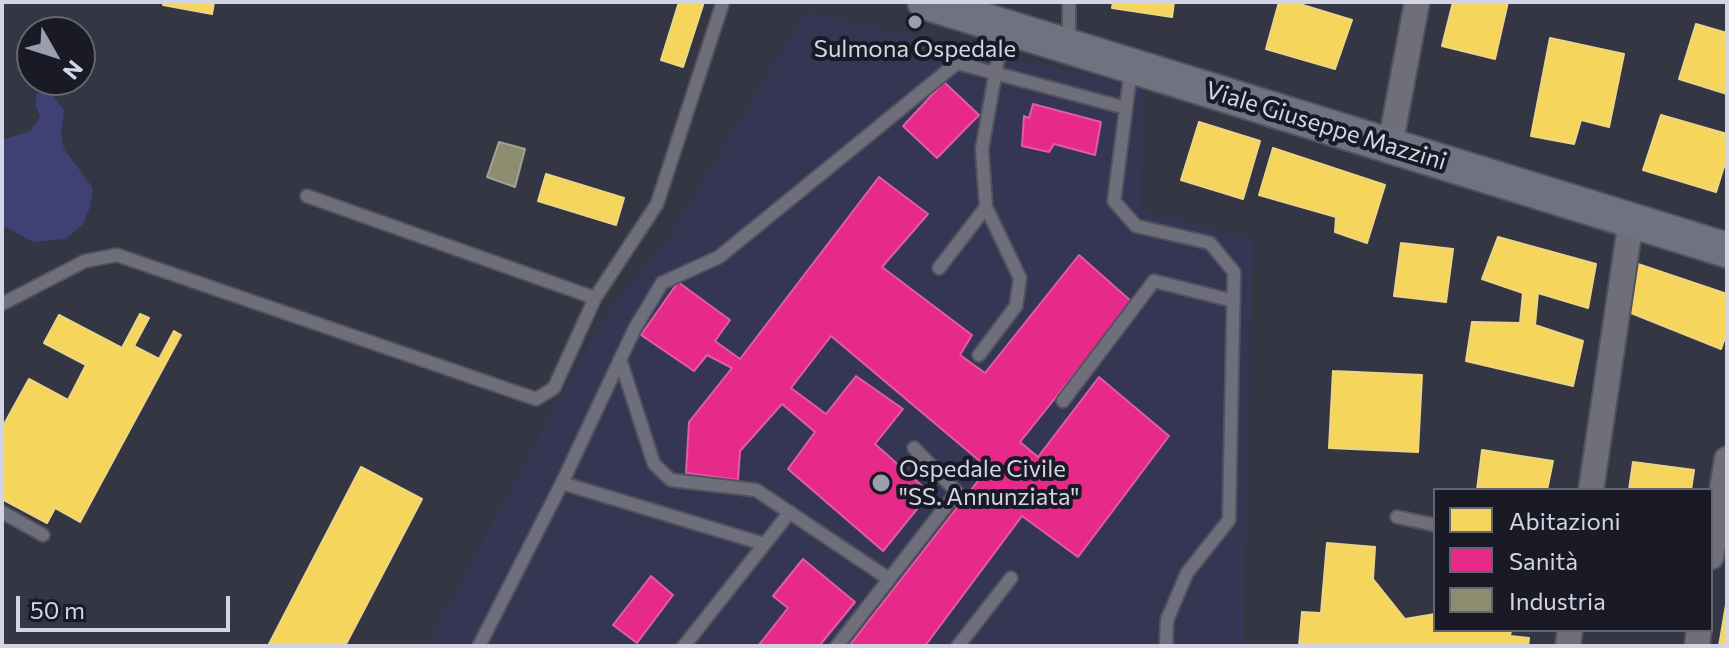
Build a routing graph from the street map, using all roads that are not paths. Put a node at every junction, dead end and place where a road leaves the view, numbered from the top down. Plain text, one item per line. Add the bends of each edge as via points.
1 (723, 2) edge
2 (925, 2) edge
3 (1069, 2) edge
4 (1417, 2) edge
5 (1004, 26) junction
6 (1069, 47) junction
7 (1131, 66) junction
8 (996, 74) junction
9 (1126, 108) junction
10 (1390, 146) junction
11 (307, 196) dead end
12 (986, 207) junction
13 (1631, 220) junction
14 (1727, 250) edge
15 (939, 268) dead end
16 (595, 298) junction
17 (1234, 301) junction
18 (2, 304) edge
19 (979, 355) dead end
20 (620, 359) junction
21 (1063, 401) dead end
22 (914, 448) dead end
23 (1727, 459) edge
24 (562, 483) junction
25 (1591, 488) edge
26 (2, 512) edge
27 (790, 512) junction
28 (1397, 517) dead end
29 (1433, 525) edge
30 (43, 535) dead end
31 (764, 544) junction
32 (1713, 545) edge
33 (1011, 578) dead end
34 (889, 579) junction
35 (479, 646) edge
36 (684, 646) edge
37 (837, 646) edge
38 (958, 646) edge
39 (1166, 646) edge

1 - 16 lane via 657,204
2 - 5 main road, Viale Giuseppe Mazzini
3 - 6 lane
4 - 10 street
5 - 6 main road, Viale Giuseppe Mazzini
5 - 8 lane
6 - 7 main road, Viale Giuseppe Mazzini
7 - 9 lane
7 - 10 main road, Viale Giuseppe Mazzini
8 - 9 lane
8 - 12 lane via 982,149
8 - 20 lane via 957,63 719,257 662,283
9 - 17 lane via 1114,201 1136,226 1210,243 1234,272
10 - 13 main road, Viale Giuseppe Mazzini
11 - 16 lane
12 - 15 lane
12 - 19 lane via 1020,278 1016,306
13 - 14 main road, Viale Giuseppe Mazzini
13 - 25 street
16 - 18 lane via 554,388 536,399 117,255 85,261
17 - 21 lane via 1154,281
17 - 39 lane via 1229,520 1187,573 1167,620
20 - 24 lane
20 - 27 lane via 654,464 671,480 756,490
22 - 34 lane via 957,492
23 - 32 street
24 - 31 lane
24 - 35 lane
26 - 30 lane
27 - 31 lane
27 - 34 lane
28 - 29 lane
31 - 36 lane
33 - 38 lane
34 - 37 lane

